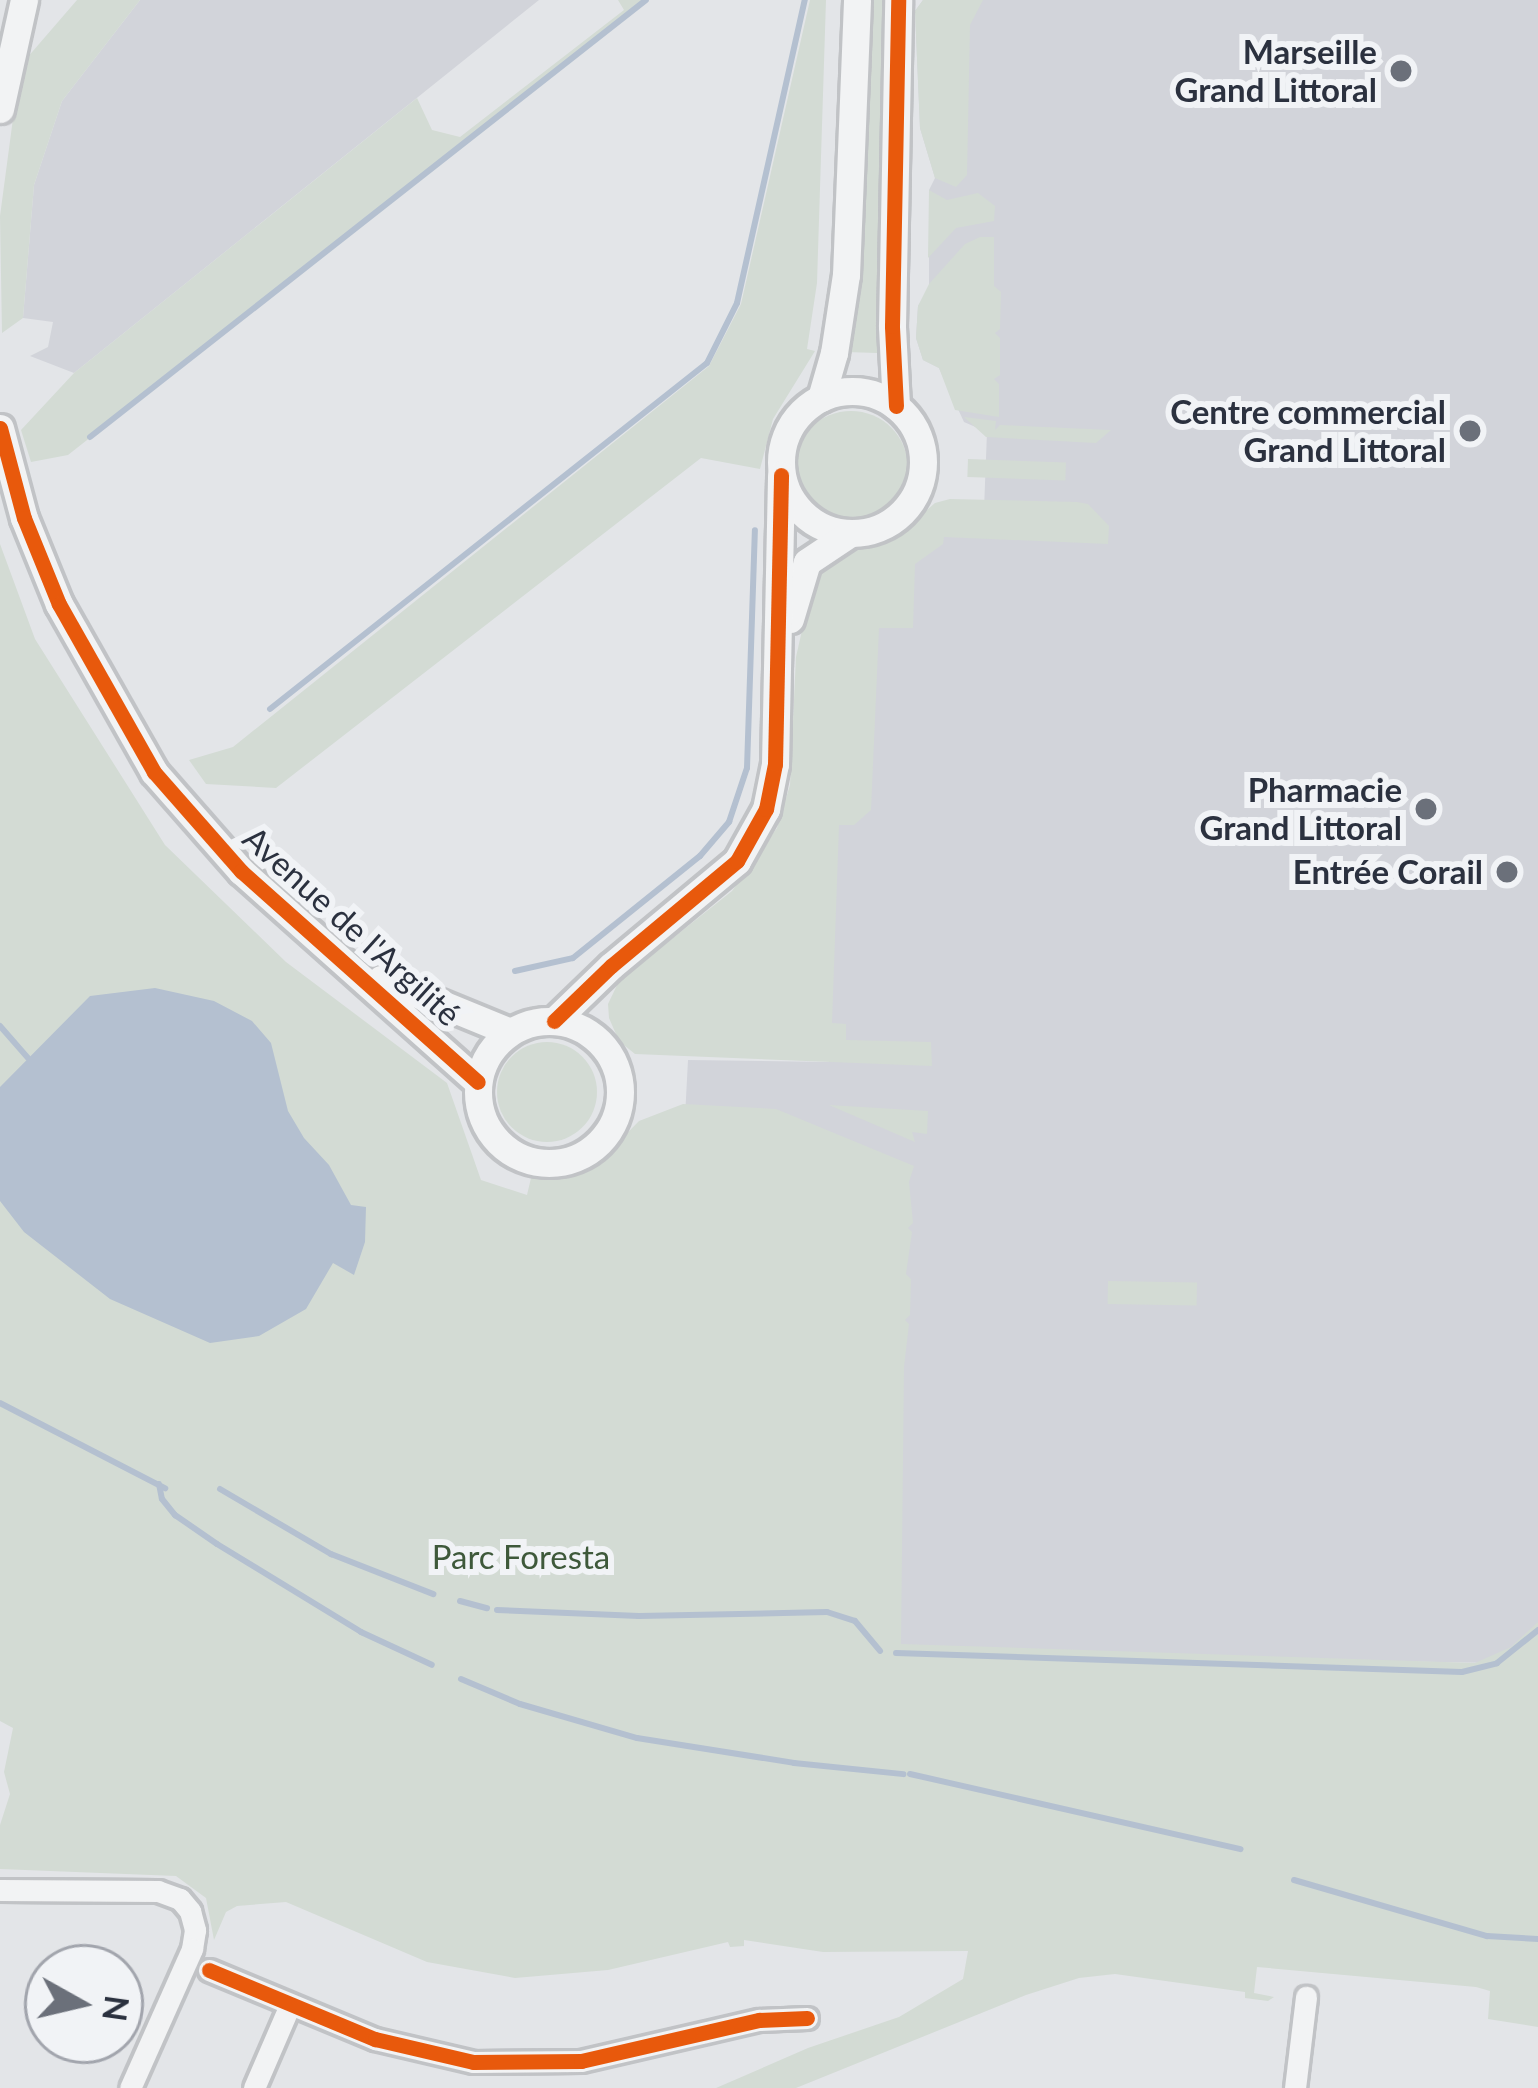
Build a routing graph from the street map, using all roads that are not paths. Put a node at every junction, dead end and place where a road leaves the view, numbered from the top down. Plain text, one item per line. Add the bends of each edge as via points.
1 (6, 0) edge
2 (24, 0) edge
3 (856, 0) edge
4 (898, 0) edge
5 (0, 39) edge
6 (0, 109) edge
7 (821, 398) junction
8 (896, 406) junction
9 (0, 428) edge
10 (781, 475) junction
11 (848, 534) junction
12 (778, 688) junction
13 (341, 959) junction
14 (595, 984) junction
15 (554, 1021) junction
16 (510, 1032) junction
17 (599, 1042) junction
18 (478, 1082) junction
19 (0, 1890) edge
20 (209, 1970) dead end
21 (1306, 1997) dead end
22 (290, 2005) junction
23 (807, 2018) dead end
24 (130, 2088) edge
25 (254, 2088) edge
26 (1295, 2088) edge

1 - 5 street
2 - 6 street
3 - 7 street via 846,275
4 - 8 street
7 - 8 street via 846,391
7 - 10 street via 788,429
8 - 11 street via 917,434 920,484 892,521
9 - 13 street, Avenue de l'Argilité via 59,604 154,772 241,872
10 - 11 street via 804,517
10 - 12 street
11 - 12 street via 807,562 798,581
12 - 14 street via 772,787 754,836 737,862
13 - 16 street, Avenue de l'Argilité
13 - 18 street, Avenue de l'Argilité
14 - 15 street
14 - 17 street
15 - 16 street
15 - 17 street
16 - 18 street
17 - 18 street via 620,1079 618,1109 598,1144 564,1162 525,1160 493,1138
19 - 24 street via 158,1891 190,1911 192,1949
20 - 22 street
21 - 26 street
22 - 23 street via 402,2048 515,2064 612,2056 759,2020
22 - 25 street

